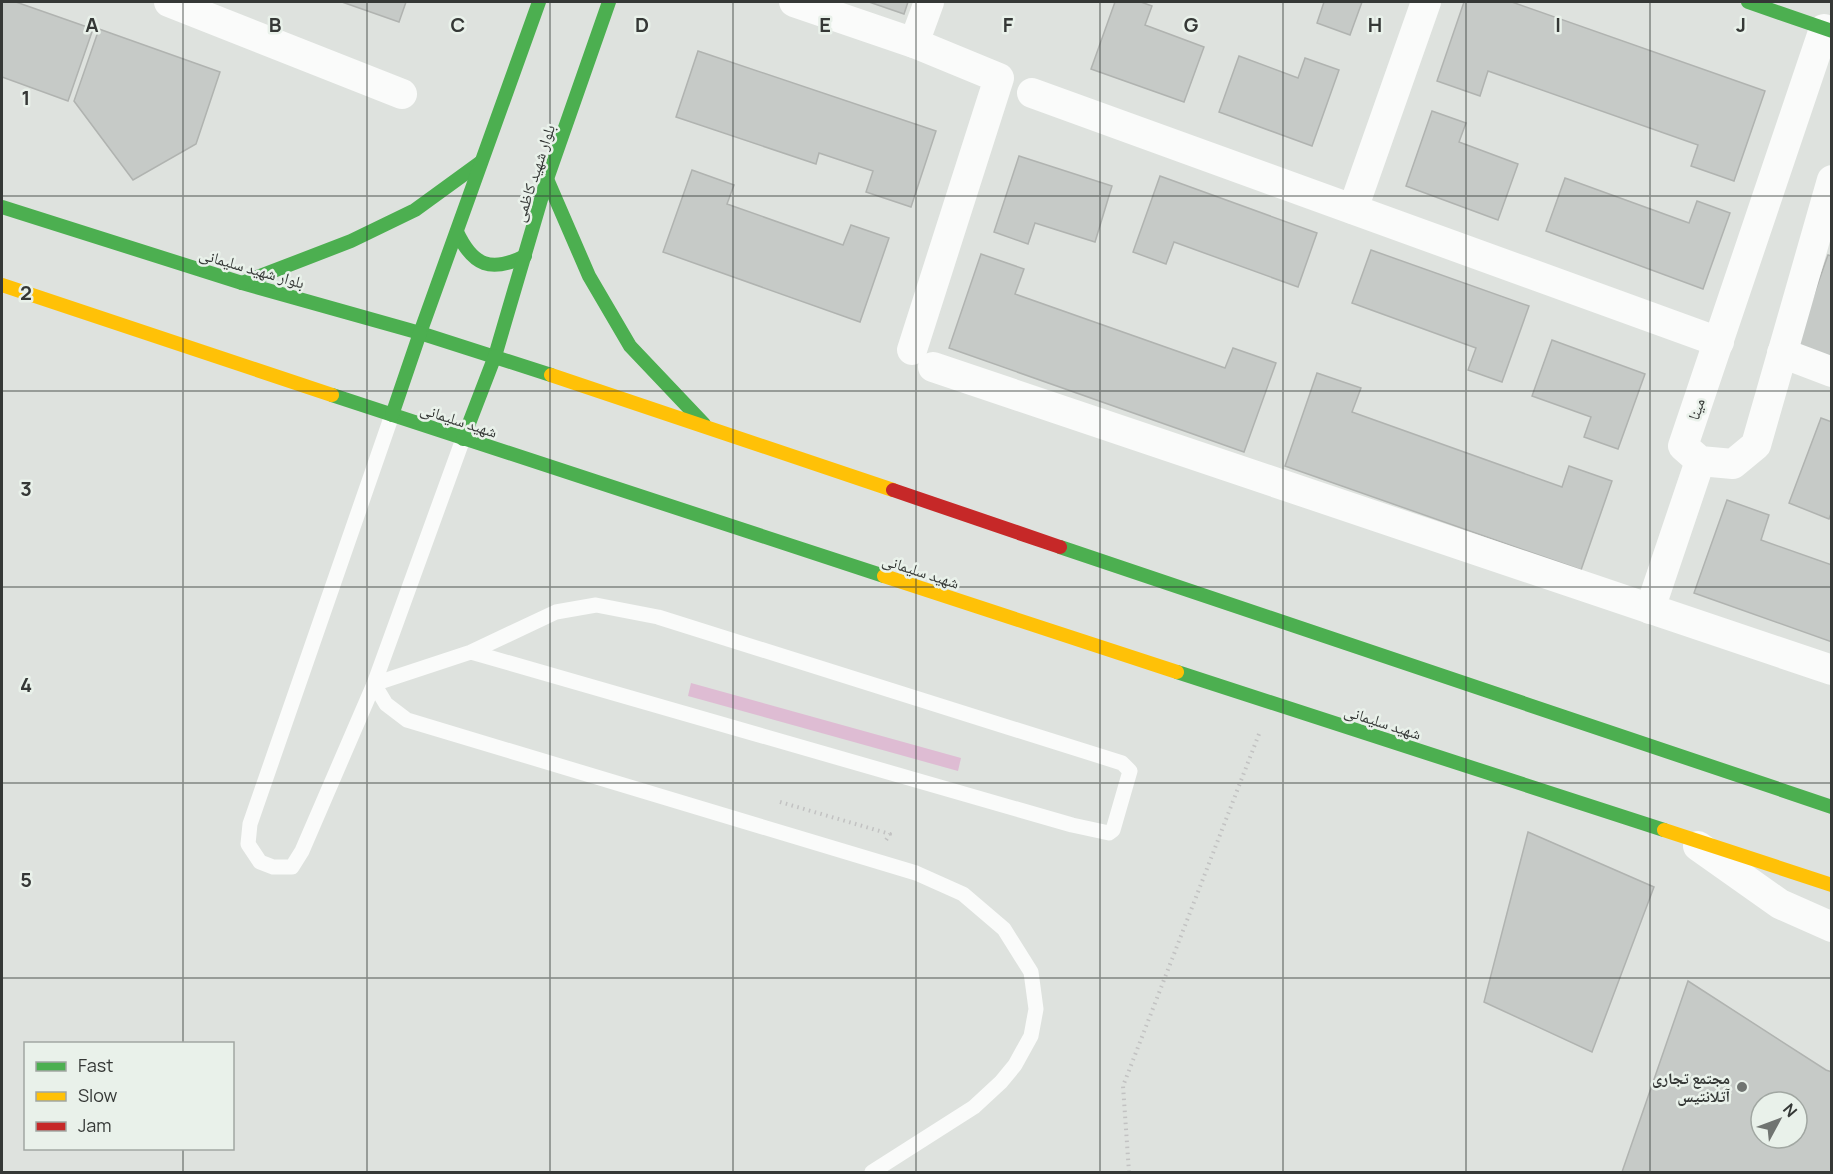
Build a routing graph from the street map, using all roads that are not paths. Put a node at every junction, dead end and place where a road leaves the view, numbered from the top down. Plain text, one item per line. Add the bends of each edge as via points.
1 (169, 2) edge
2 (539, 2) edge
3 (609, 2) edge
4 (794, 2) edge
5 (929, 2) edge
6 (1426, 2) edge
7 (1748, 2) edge
8 (1828, 30) edge
9 (914, 43) junction
10 (1032, 93) dead end
11 (402, 94) dead end
12 (482, 162) junction
13 (547, 179) junction
14 (1832, 180) edge
15 (2, 207) edge
16 (1353, 209) junction
17 (457, 232) junction
18 (525, 256) junction
19 (242, 284) junction
20 (2, 285) edge
21 (420, 333) junction
22 (1719, 342) junction
23 (1782, 353) junction
24 (495, 356) junction
25 (1832, 372) edge
26 (392, 415) junction
27 (707, 428) junction
28 (463, 439) junction
29 (1700, 462) junction
30 (1650, 609) junction
31 (471, 652) junction
32 (1832, 670) edge
33 (374, 684) junction
34 (1832, 807) edge
35 (1686, 838) junction
36 (1832, 885) edge
37 (1832, 927) edge
38 (872, 1173) edge

1 - 11 street
2 - 12 main road
3 - 13 main road, بلوار شهید کاظمی
4 - 9 street
5 - 9 street
6 - 16 street
7 - 8 main road
8 - 22 street, مینا
9 - 30 street via 999,78 923,359
10 - 16 street
12 - 17 main road
12 - 19 main road via 415,210 351,241
13 - 18 main road, بلوار شهید کاظمی
13 - 27 main road via 589,276 630,346
14 - 23 street
15 - 19 main road, بلوار شهید سلیمانی
16 - 22 street
17 - 18 main road via 462,246 484,264 498,266
17 - 21 main road
18 - 24 main road, بلوار شهید کاظمی
19 - 21 main road, بلوار شهید سلیمانی
20 - 26 main road, شهید سلیمانی
21 - 24 main road, بلوار شهید سلیمانی
21 - 26 main road
22 - 29 street, مینا via 1683,446
23 - 25 street
23 - 29 street via 1756,445 1733,464
24 - 27 main road
24 - 28 main road, بلوار شهید کاظمی
26 - 28 main road, شهید سلیمانی
26 - 33 lane via 250,824 248,844 260,862 292,867
27 - 34 main road
28 - 33 lane
28 - 35 main road, شهید سلیمانی
29 - 30 street
30 - 32 street
31 - 31 lane via 556,612 596,605 658,617 1122,763 1130,771 1113,830 1103,833
31 - 33 lane
33 - 38 lane via 386,704 408,720 916,873 963,894 1004,929 1031,972 1036,1009 1031,1036 1015,1065 974,1107
35 - 36 main road, شهید سلیمانی
35 - 37 street via 1780,904

